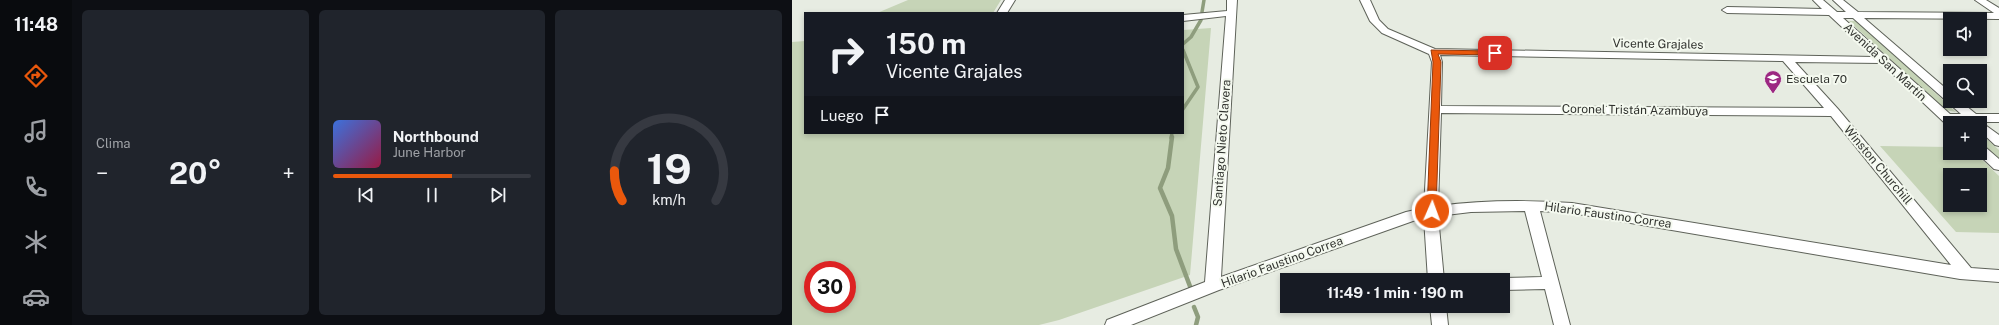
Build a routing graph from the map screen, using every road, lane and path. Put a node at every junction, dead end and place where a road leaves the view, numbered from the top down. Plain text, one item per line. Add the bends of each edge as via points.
1 (1010, 0) edge
2 (1232, 0) edge
3 (1365, 0) edge
4 (1818, 0) edge
5 (1838, 0) edge
6 (1980, 0) edge
7 (1727, 10) dead end
8 (1003, 12) edge
9 (1999, 12) edge
10 (1231, 13) junction
11 (1833, 14) junction
12 (1857, 15) junction
13 (1999, 16) edge
14 (1184, 18) edge
15 (1433, 52) junction
16 (1787, 59) junction
17 (1883, 60) junction
18 (1943, 92) edge
19 (1961, 108) edge
20 (1436, 109) junction
21 (1834, 112) junction
22 (1946, 116) edge
23 (1969, 116) edge
24 (1999, 118) edge
25 (1987, 120) edge
26 (1987, 132) edge
27 (1999, 142) edge
28 (1987, 155) edge
29 (1999, 166) edge
30 (1531, 205) junction
31 (1432, 211) junction
32 (1436, 273) edge
33 (1966, 273) junction
34 (1999, 276) edge
35 (1552, 283) junction
36 (1510, 284) edge
37 (1213, 286) junction
38 (1439, 313) edge
39 (1113, 325) edge
40 (1440, 325) edge
41 (1562, 325) edge

1 - 8 street
2 - 10 street, Santiago Nieto Clavera
3 - 15 street via 1375,20 1385,31
4 - 11 street, Avenida San Martín
5 - 12 street, Avenida San Martín
6 - 9 street
7 - 11 street
10 - 14 street
10 - 37 street, Santiago Nieto Clavera
11 - 12 street
11 - 17 street, Avenida San Martín
12 - 13 street
12 - 18 street, Avenida San Martín
15 - 16 street, Vicente Grajales
15 - 20 street via 1437,62
16 - 17 street, Vicente Grajales
16 - 21 street, Winston Churchill
17 - 22 street, Avenida San Martín
19 - 23 street
20 - 21 street, Coronel Tristán Azambuya
20 - 31 street
21 - 33 street, Winston Churchill
24 - 25 street
26 - 27 street
28 - 29 street
30 - 31 street, Hilario Faustino Correa
30 - 33 street, Hilario Faustino Correa via 1587,210
30 - 35 street
31 - 32 street
31 - 37 street, Hilario Faustino Correa via 1411,216
33 - 34 street, Hilario Faustino Correa
35 - 36 street
35 - 41 street
37 - 39 street, Hilario Faustino Correa
38 - 40 street

